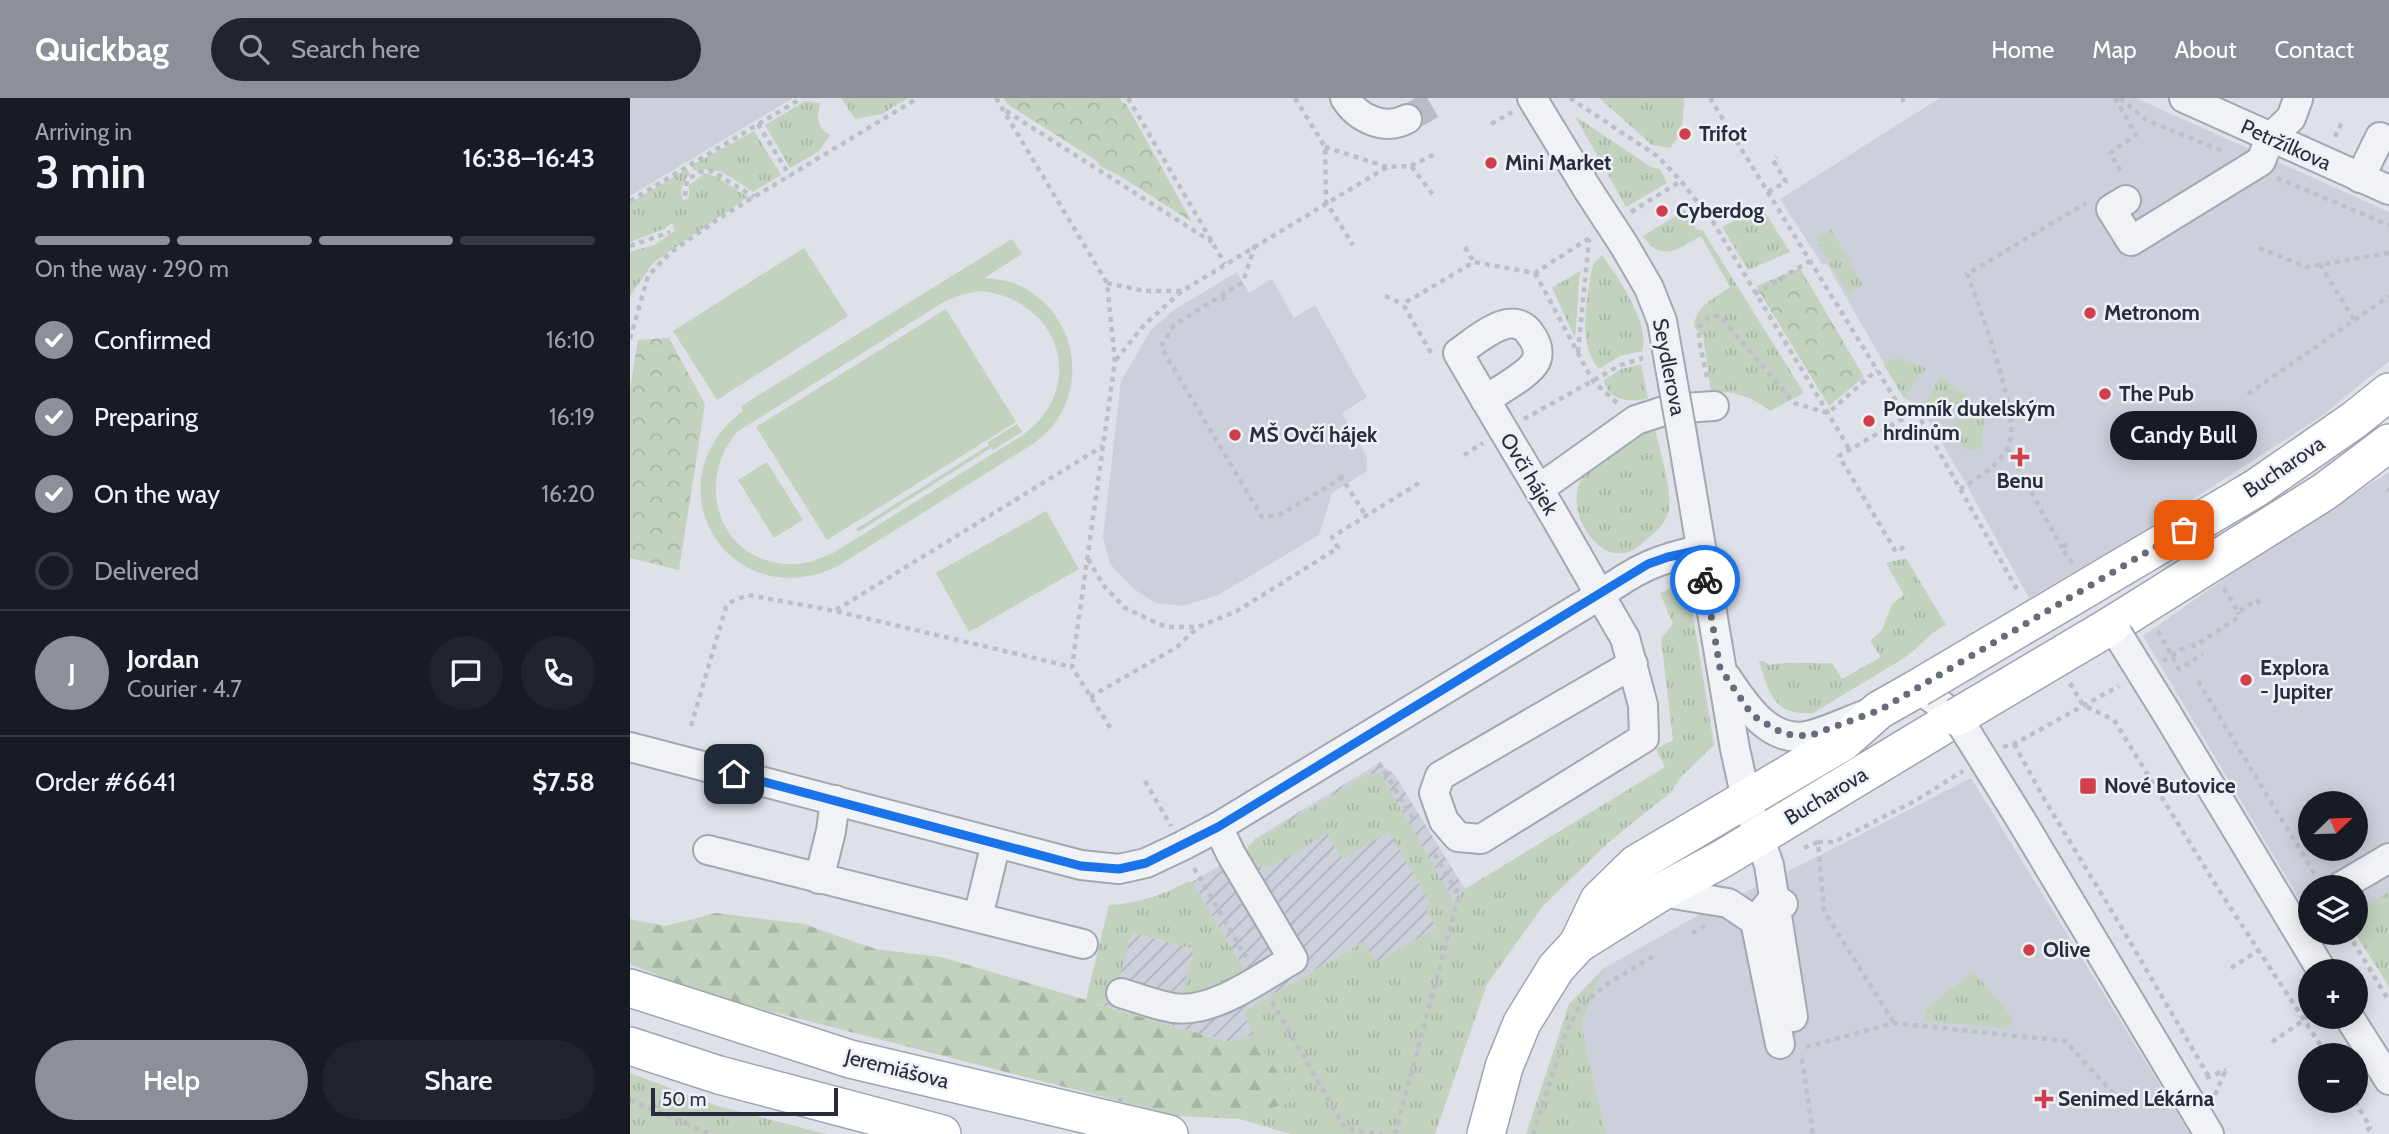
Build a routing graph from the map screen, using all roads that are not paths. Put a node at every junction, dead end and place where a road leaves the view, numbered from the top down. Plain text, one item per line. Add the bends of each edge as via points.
1 (1345, 98) edge
2 (2184, 98) edge
3 (2298, 99) edge
4 (1523, 104) edge
5 (1407, 119) tunnel mouth
6 (2380, 137) dead end
7 (2270, 138) junction
8 (2360, 178) junction
9 (2126, 189) road end
10 (2389, 190) edge
11 (2389, 392) edge
12 (1485, 400) junction
13 (1714, 406) dead end
14 (2389, 443) edge
15 (1539, 489) junction
16 (1700, 550) junction
17 (2112, 572) junction
18 (1600, 595) junction
19 (2112, 625) junction
20 (1633, 664) junction
21 (1720, 668) junction
22 (1918, 688) junction
23 (1880, 710) junction
24 (1957, 718) junction
25 (630, 747) edge
26 (1746, 799) junction
27 (835, 800) junction
28 (1218, 827) junction
29 (1760, 836) junction
30 (996, 843) junction
31 (708, 850) dead end
32 (2389, 858) edge
33 (2360, 875) edge
34 (819, 879) junction
35 (1661, 892) junction
36 (1784, 904) junction
37 (2298, 909) edge
38 (978, 917) junction
39 (1755, 921) junction
40 (1083, 944) dead end
41 (1578, 944) junction
42 (630, 988) edge
43 (1121, 993) dead end
44 (1793, 1017) dead end
45 (2357, 1029) edge
46 (1780, 1044) dead end
47 (630, 1046) edge
48 (2389, 1080) edge
49 (942, 1134) edge
50 (1169, 1134) edge
51 (1486, 1134) edge
52 (2209, 1134) edge

1 - 5 street via 1366,118 1385,125
2 - 7 street, Petržílkova
3 - 7 street via 2291,118
4 - 16 street, Seydlerova, bridge via 1588,190 1649,288 1662,321
6 - 8 street
7 - 8 street, Petržílkova
7 - 9 street via 2261,161 2131,241 2111,209
8 - 10 street, Petržílkova
11 - 17 main road, Bucharova via 2256,488
12 - 12 street, Ovčí hájek via 1458,353 1502,325 1525,327 1538,352 1536,360
12 - 15 street, Ovčí hájek
13 - 15 street via 1670,409 1636,421
14 - 19 main road, Bucharova via 2324,492
15 - 18 street, Ovčí hájek
16 - 18 street via 1648,564
16 - 21 street, Seydlerova
17 - 19 street
17 - 22 main road, Bucharova, bridge
18 - 20 street, Ovčí hájek via 1625,638
18 - 28 street
19 - 24 main road, Bucharova, bridge
19 - 37 street, bridge
20 - 20 street, Ovčí hájek via 1643,705 1644,738 1480,839 1458,837 1444,821 1434,793 1440,776
21 - 23 street, Seydlerova via 1750,712 1784,734 1809,736
21 - 26 street, Seydlerova
22 - 23 main road, Bucharova
22 - 24 street
23 - 26 main road, Bucharova via 1843,742
24 - 29 main road, Bucharova
24 - 52 street, bridge
25 - 27 street
26 - 29 street, Bucharova
26 - 41 main road, Bucharova via 1636,864 1599,900
27 - 30 street
27 - 34 street
28 - 30 street via 1146,863 1119,869 1081,866
28 - 43 street via 1293,959 1214,1003 1196,1008 1176,1009
29 - 35 main road, Bucharova
29 - 36 street
30 - 38 street
31 - 34 street
32 - 33 street
34 - 38 street
35 - 39 street via 1728,903
35 - 41 main road, Bucharova
36 - 39 street
36 - 44 street
38 - 40 street
39 - 46 street
41 - 51 main road, Bucharova via 1556,968 1522,1023 1504,1067
42 - 50 main road, Jeremiášova via 850,1059
45 - 48 street
47 - 49 main road via 719,1075

